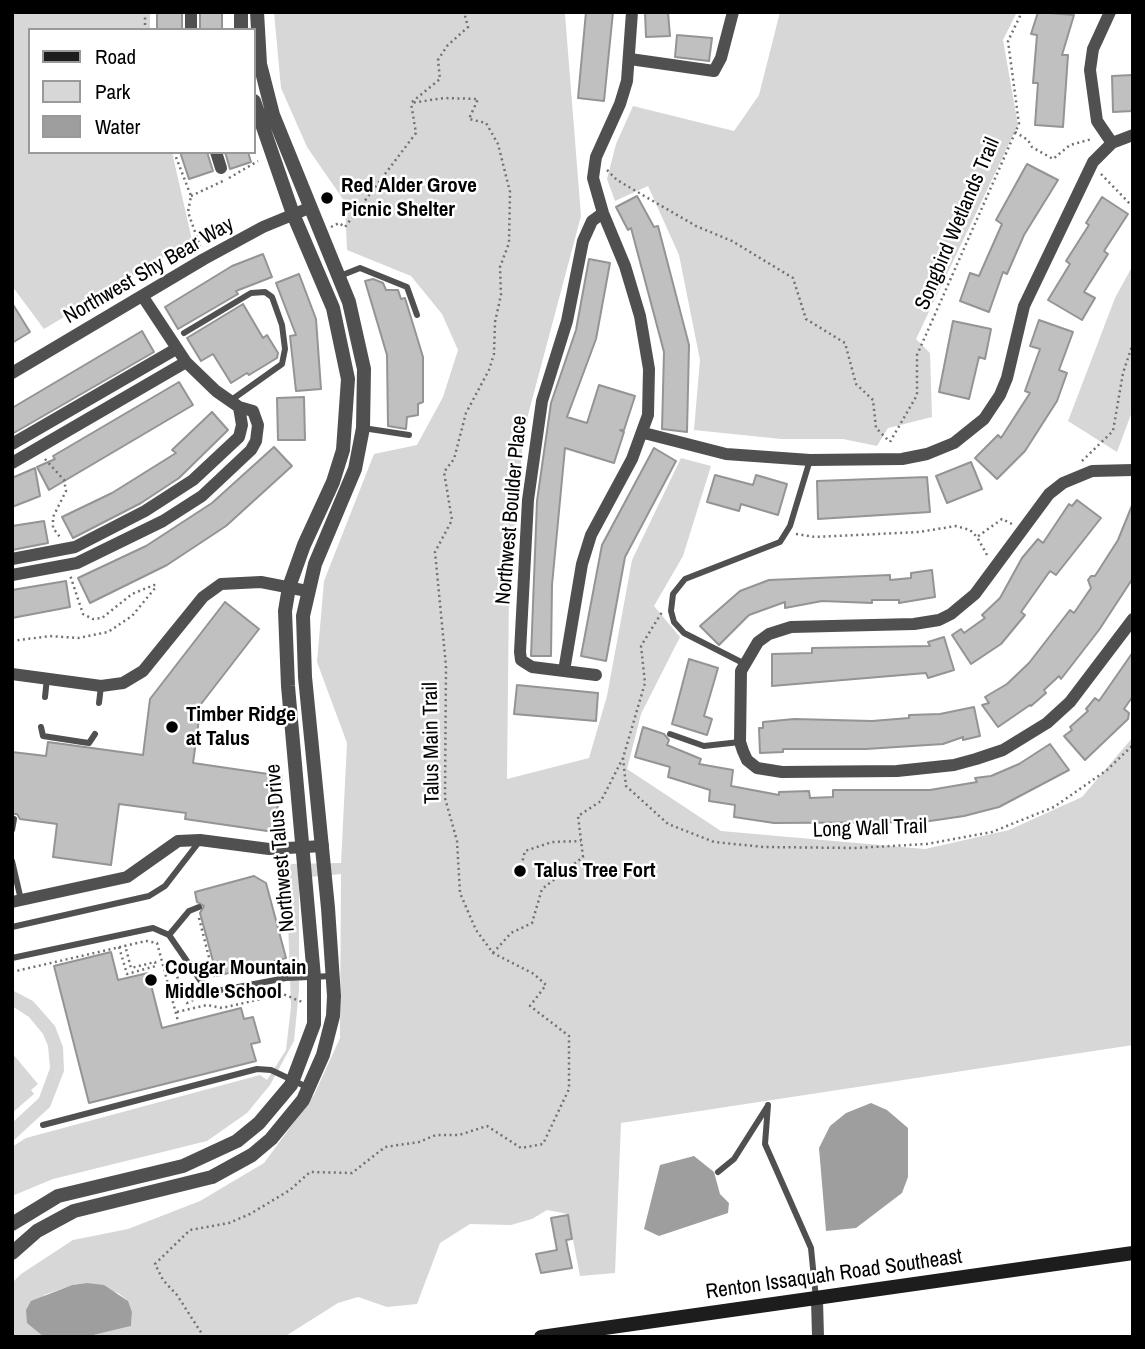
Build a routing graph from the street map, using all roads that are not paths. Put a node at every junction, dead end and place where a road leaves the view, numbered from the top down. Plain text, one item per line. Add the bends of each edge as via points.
1 (257, 12) edge
2 (632, 12) edge
3 (733, 12) edge
4 (1110, 12) edge
5 (630, 59) junction
6 (256, 107) edge
7 (1133, 135) edge
8 (1112, 144) junction
9 (217, 154) edge
10 (221, 168) dead end
11 (309, 208) junction
12 (603, 213) junction
13 (293, 214) junction
14 (339, 277) junction
15 (143, 297) junction
16 (417, 315) dead end
17 (184, 332) dead end
18 (176, 348) junction
19 (186, 362) junction
20 (12, 373) edge
21 (234, 404) junction
22 (363, 428) junction
23 (644, 433) junction
24 (409, 435) dead end
25 (12, 444) edge
26 (810, 460) junction
27 (12, 463) edge
28 (1133, 470) edge
29 (12, 559) edge
30 (12, 575) edge
31 (289, 587) junction
32 (307, 591) junction
33 (1133, 620) edge
34 (743, 663) junction
35 (564, 671) junction
36 (12, 674) edge
37 (596, 675) dead end
38 (47, 678) junction
39 (101, 685) junction
40 (45, 697) dead end
41 (99, 704) dead end
42 (41, 727) dead end
43 (95, 734) dead end
44 (670, 734) dead end
45 (740, 742) junction
46 (14, 818) edge
47 (12, 830) edge
48 (201, 840) junction
49 (323, 846) junction
50 (302, 849) junction
51 (12, 861) edge
52 (16, 901) edge
53 (199, 911) road end
54 (12, 927) edge
55 (169, 934) junction
56 (12, 958) edge
57 (314, 976) junction
58 (333, 976) junction
59 (293, 1081) junction
60 (309, 1088) junction
61 (43, 1125) dead end
62 (718, 1172) dead end
63 (12, 1224) edge
64 (12, 1253) edge
65 (1133, 1253) edge
66 (817, 1300) junction
67 (564, 1335) edge
68 (541, 1337) edge
69 (818, 1337) edge

1 - 11 street, Northwest Talus Drive via 265,89
2 - 5 street
3 - 5 street via 714,71
4 - 8 street via 1093,49 1090,70 1097,121
5 - 12 street via 620,104 594,167
6 - 13 street, Northwest Talus Drive
7 - 8 street
8 - 26 street via 1093,162 1034,282 1007,378 992,408 972,430 940,450 891,459
9 - 10 street
11 - 13 street, Northwest Shy Bear Way
11 - 14 street, Northwest Talus Drive
12 - 23 street via 625,265 646,341 650,393
12 - 35 street, Northwest Boulder Place via 592,221 583,241 567,321 542,401 528,500 521,660 532,667
13 - 15 street, Northwest Shy Bear Way via 204,259
13 - 31 street, Northwest Talus Drive via 334,308 348,400 343,450 333,482
14 - 16 lane via 360,268 407,287
14 - 22 street, Northwest Talus Drive via 364,369
15 - 18 street
15 - 20 street, Northwest Shy Bear Way
17 - 21 lane via 251,293 265,292 272,297 282,325 282,364
18 - 19 street
18 - 25 street
19 - 21 street
19 - 27 street
21 - 29 street via 242,425 239,437 193,480 145,511 65,550
21 - 30 street via 253,411 258,435 251,450 202,496 163,521 68,565
22 - 24 lane
22 - 32 street, Northwest Talus Drive via 352,478
23 - 26 street via 721,454
23 - 35 street via 592,535 576,592
26 - 34 lane via 780,542 685,579 673,594 674,622 684,633
28 - 34 street via 1092,471 1049,494 975,594 951,614 914,624 792,627 758,642
31 - 32 street
31 - 39 street via 244,581 212,589 143,671 122,683
31 - 50 street, Northwest Talus Drive via 285,640
32 - 49 street, Northwest Talus Drive via 303,645
33 - 45 street via 1070,702 1047,723 1003,750 918,770 782,772 757,768 747,760
34 - 45 street
35 - 37 street, Northwest Boulder Place
36 - 38 street
38 - 39 street
38 - 40 lane
39 - 41 lane
42 - 43 lane via 43,736 89,743
44 - 45 lane via 704,746
46 - 47 lane
48 - 50 street
48 - 52 street via 178,841 127,877
48 - 54 lane via 165,886 149,897
49 - 50 street
49 - 58 street, Northwest Talus Drive
50 - 57 street, Northwest Talus Drive
51 - 52 lane
53 - 55 lane via 189,911
55 - 56 lane via 146,928
55 - 57 lane via 206,988 216,991
57 - 58 lane
57 - 59 street, Northwest Talus Drive via 314,1024
58 - 60 street, Northwest Talus Drive via 333,1016
59 - 60 lane
59 - 61 lane via 271,1069 257,1069
59 - 63 street, Northwest Talus Drive via 259,1123 215,1153 183,1166 58,1196
60 - 64 street, Northwest Talus Drive via 271,1139 234,1166 190,1183 74,1211 37,1231
62 - 66 lane via 734,1159 768,1105 765,1144 811,1248
65 - 66 main road, Renton Issaquah Road Southeast
66 - 67 main road, Renton Issaquah Road Southeast
66 - 69 street
67 - 68 main road, Renton Issaquah Road Southeast

